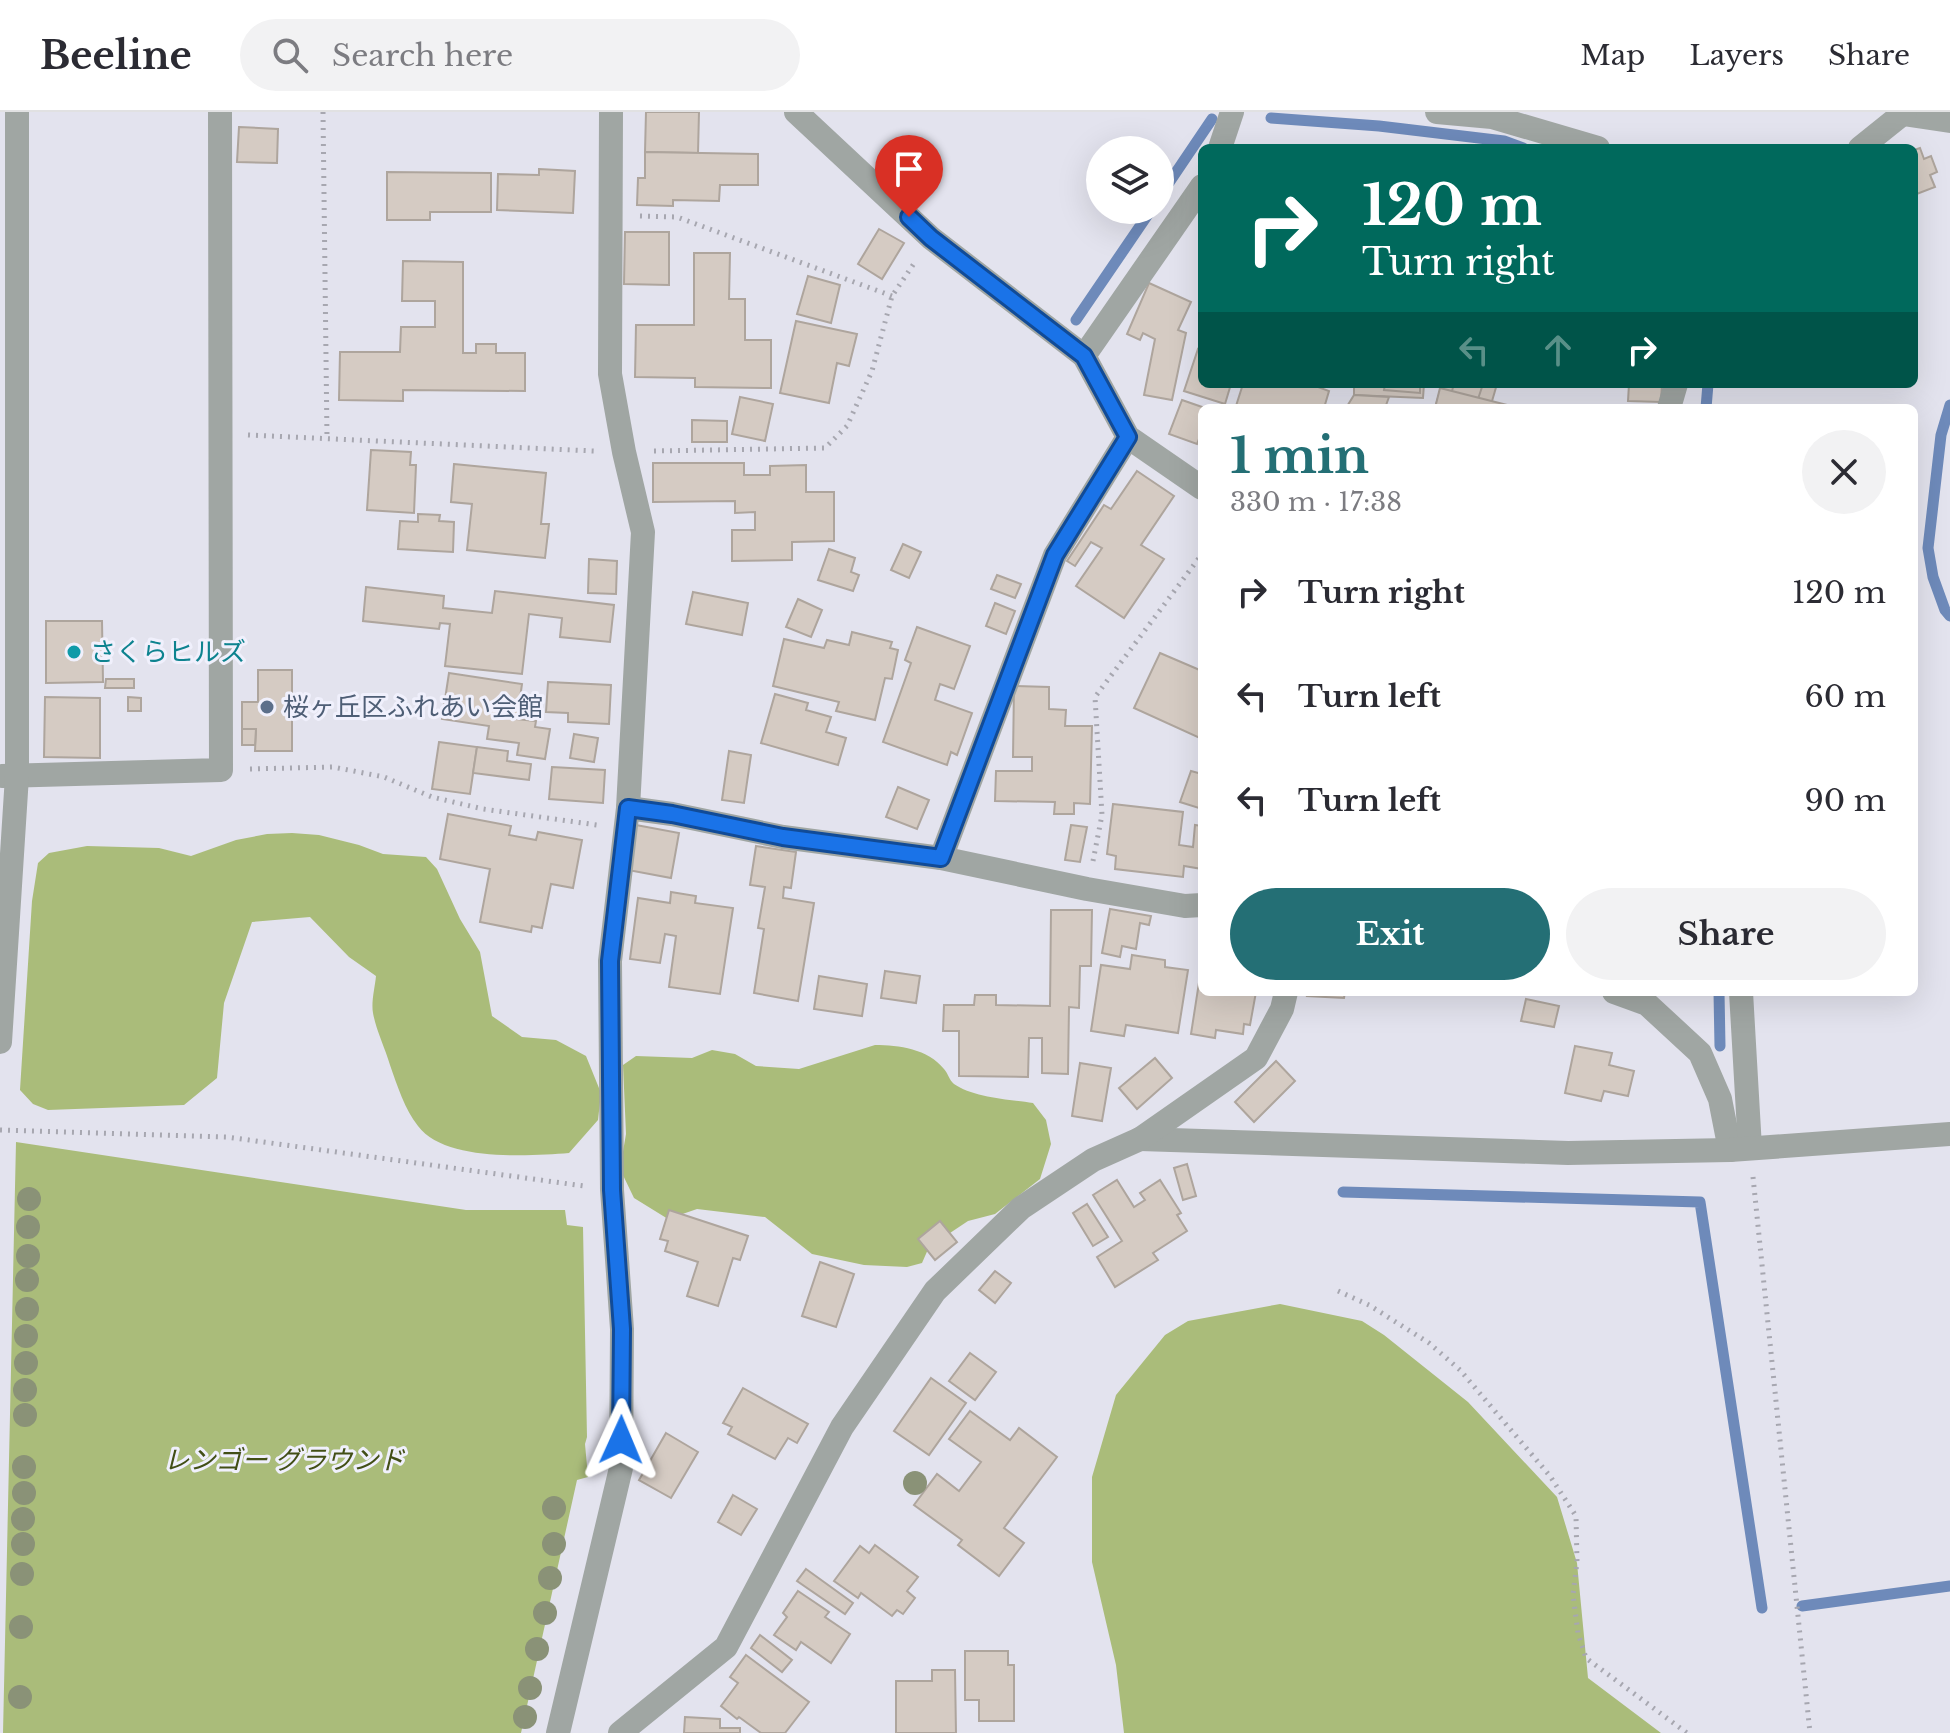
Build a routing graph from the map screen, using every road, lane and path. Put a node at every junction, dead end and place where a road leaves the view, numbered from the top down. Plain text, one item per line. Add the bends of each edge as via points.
1 (17, 112) edge
2 (220, 112) edge
3 (323, 112) edge
4 (611, 112) edge
5 (796, 112) edge
6 (1232, 112) edge
7 (1437, 112) edge
8 (1904, 113) edge
9 (1950, 121) edge
10 (1221, 144) edge
11 (1584, 144) edge
12 (1865, 144) edge
13 (1198, 192) edge
14 (611, 216) junction
15 (931, 238) junction
16 (892, 296) junction
17 (1084, 356) junction
18 (219, 434) junction
19 (1128, 437) junction
20 (327, 438) junction
21 (634, 452) junction
22 (1198, 485) edge
23 (1198, 559) edge
24 (221, 770) junction
25 (8, 776) edge
26 (627, 819) junction
27 (941, 858) junction
28 (1087, 889) junction
29 (1198, 905) edge
30 (1285, 996) edge
31 (1625, 996) edge
32 (1741, 996) edge
33 (0, 1042) edge
34 (0, 1130) edge
35 (1950, 1134) edge
36 (1140, 1139) junction
37 (1740, 1149) junction
38 (612, 1190) junction
39 (1338, 1291) dead end
40 (558, 1733) edge
41 (620, 1733) edge
42 (1687, 1733) edge
43 (1810, 1733) edge

1 - 25 street
2 - 18 street
3 - 20 path
4 - 14 street
5 - 15 street
6 - 10 street
7 - 11 street via 1492,117
8 - 9 street
8 - 12 street
13 - 17 street
14 - 16 path via 677,217
14 - 21 street via 610,374
15 - 16 path
15 - 17 street
16 - 21 path via 860,399 847,426 825,448
17 - 19 street
18 - 20 path
18 - 24 street
19 - 22 street
19 - 27 street via 1055,555
20 - 21 path
21 - 26 street via 643,532
23 - 28 path via 1095,697 1102,815
24 - 25 street
24 - 26 path via 333,767 384,777 432,797 483,809
25 - 33 street
26 - 27 street via 672,814 783,837
26 - 38 street via 610,961
27 - 28 street
28 - 29 street
30 - 36 street via 1256,1058
31 - 37 street via 1647,1004 1700,1053
32 - 37 street
34 - 38 path via 227,1137
35 - 37 street
36 - 37 street via 1568,1153
36 - 41 street via 1093,1160 1021,1208 935,1291 842,1427 726,1647
37 - 43 path
38 - 40 street via 622,1329 621,1468
39 - 42 path via 1429,1343 1460,1370 1550,1476 1576,1516 1573,1595 1586,1658

